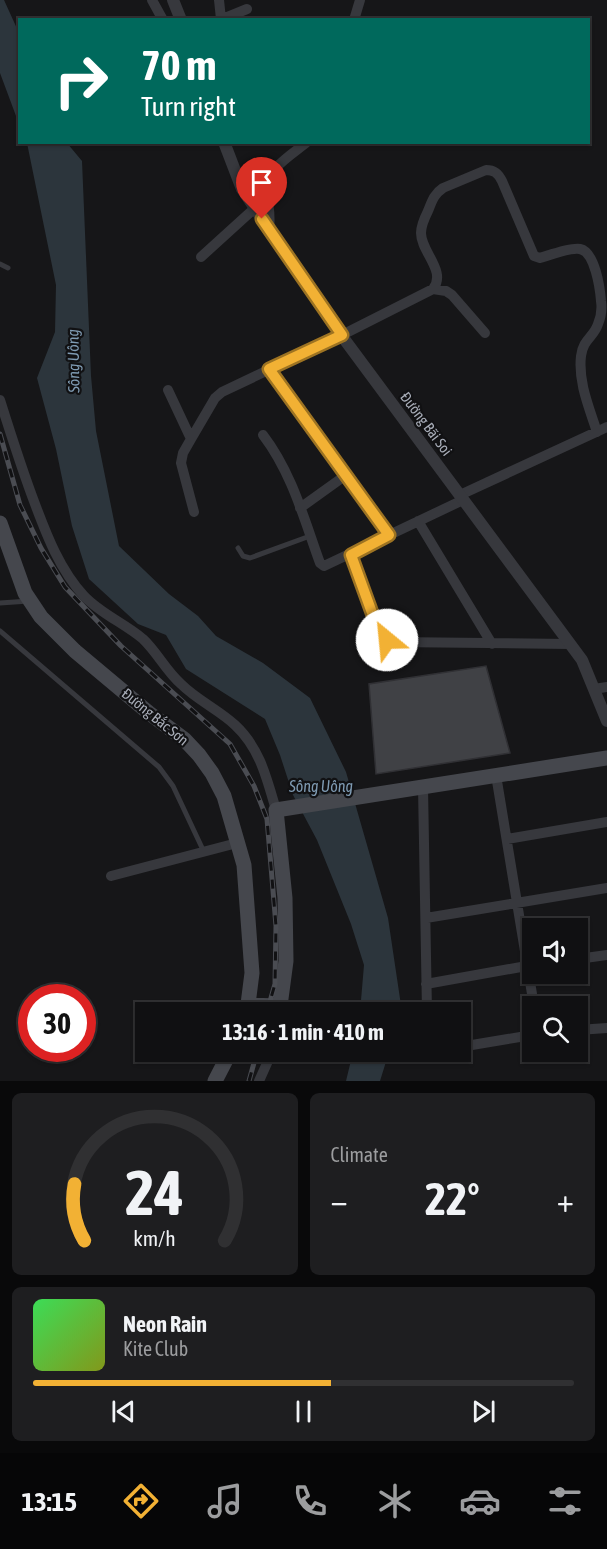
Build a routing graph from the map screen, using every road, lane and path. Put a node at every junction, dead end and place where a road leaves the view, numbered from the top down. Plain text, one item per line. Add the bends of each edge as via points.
1 (152, 0) edge
2 (173, 0) edge
3 (219, 0) edge
4 (360, 0) edge
5 (247, 9) dead end
6 (162, 18) edge
7 (180, 18) edge
8 (221, 18) edge
9 (224, 18) edge
10 (355, 18) edge
11 (225, 144) edge
12 (305, 144) edge
13 (255, 208) junction
14 (269, 229) junction
15 (201, 257) dead end
16 (0, 264) edge
17 (8, 268) dead end
18 (433, 289) junction
19 (485, 333) dead end
20 (342, 335) junction
21 (269, 369) junction
22 (168, 390) dead end
23 (0, 400) edge
24 (602, 429) edge
25 (263, 435) dead end
26 (191, 439) junction
27 (345, 475) junction
28 (461, 497) junction
29 (300, 508) junction
30 (194, 512) dead end
31 (418, 521) junction
32 (0, 524) edge
33 (389, 535) junction
34 (310, 536) junction
35 (238, 548) dead end
36 (351, 555) junction
37 (30, 601) junction
38 (0, 603) edge
39 (0, 631) edge
40 (492, 644) junction
41 (570, 644) junction
42 (607, 687) edge
43 (594, 689) junction
44 (607, 721) edge
45 (607, 758) edge
46 (496, 775) junction
47 (423, 787) junction
48 (280, 810) junction
49 (607, 822) edge
50 (507, 839) junction
51 (237, 843) junction
52 (204, 852) junction
53 (111, 876) dead end
54 (607, 888) edge
55 (518, 903) junction
56 (426, 918) junction
57 (522, 924) edge
58 (607, 954) edge
59 (588, 957) edge
60 (522, 967) edge
61 (426, 984) junction
62 (248, 1002) edge
63 (282, 1002) edge
64 (427, 1002) edge
65 (607, 1028) edge
66 (588, 1029) edge
67 (522, 1037) edge
68 (471, 1045) edge
69 (225, 1062) edge
70 (268, 1062) edge
71 (215, 1081) edge
72 (259, 1081) edge

1 - 6 street
2 - 7 street
3 - 8 street
4 - 10 street
5 - 9 street
11 - 13 street, Đường Bãi Soi via 237,179
12 - 14 street via 267,179
13 - 14 street, Đường Bãi Soi
13 - 15 street
14 - 20 street, Đường Bãi Soi
16 - 17 lane
18 - 19 street via 452,295
18 - 20 street
18 - 24 street via 437,273 421,235 432,200 443,188 486,171 496,172 534,256 540,258 578,248 591,258 601,310 597,328 583,348 581,366 584,388
20 - 21 street
20 - 28 street, Đường Bãi Soi
21 - 26 street via 219,394
21 - 27 street
22 - 26 street
23 - 48 street via 39,514 69,576 84,596 143,639 179,683 250,741
24 - 28 street
25 - 29 street via 281,462
26 - 30 street via 181,463
27 - 29 street
27 - 33 street
28 - 31 street
28 - 41 street, Đường Bãi Soi
29 - 34 street
31 - 33 street
31 - 40 street
32 - 37 main road, Đường Bắc Sơn
33 - 36 street
34 - 35 lane via 250,558
34 - 36 street via 322,566
36 - 40 street via 379,632 387,640
37 - 38 lane
37 - 51 main road, Đường Bắc Sơn via 40,617 75,651 199,755 224,796
39 - 52 lane via 159,767 173,786
40 - 41 street
41 - 43 street, Đường Bãi Soi via 582,660
42 - 43 street
43 - 44 street, Đường Bãi Soi
45 - 46 main road
46 - 47 main road
46 - 50 street
47 - 48 main road
47 - 56 street
48 - 63 main road via 286,961
49 - 50 street
50 - 55 street
51 - 52 street
51 - 62 main road, Đường Bắc Sơn via 244,865 252,973
52 - 53 street
54 - 55 street
55 - 56 street
55 - 57 street
56 - 61 street
58 - 59 street
60 - 61 street
61 - 64 street
65 - 66 street
67 - 68 street
69 - 71 main road
70 - 72 street

